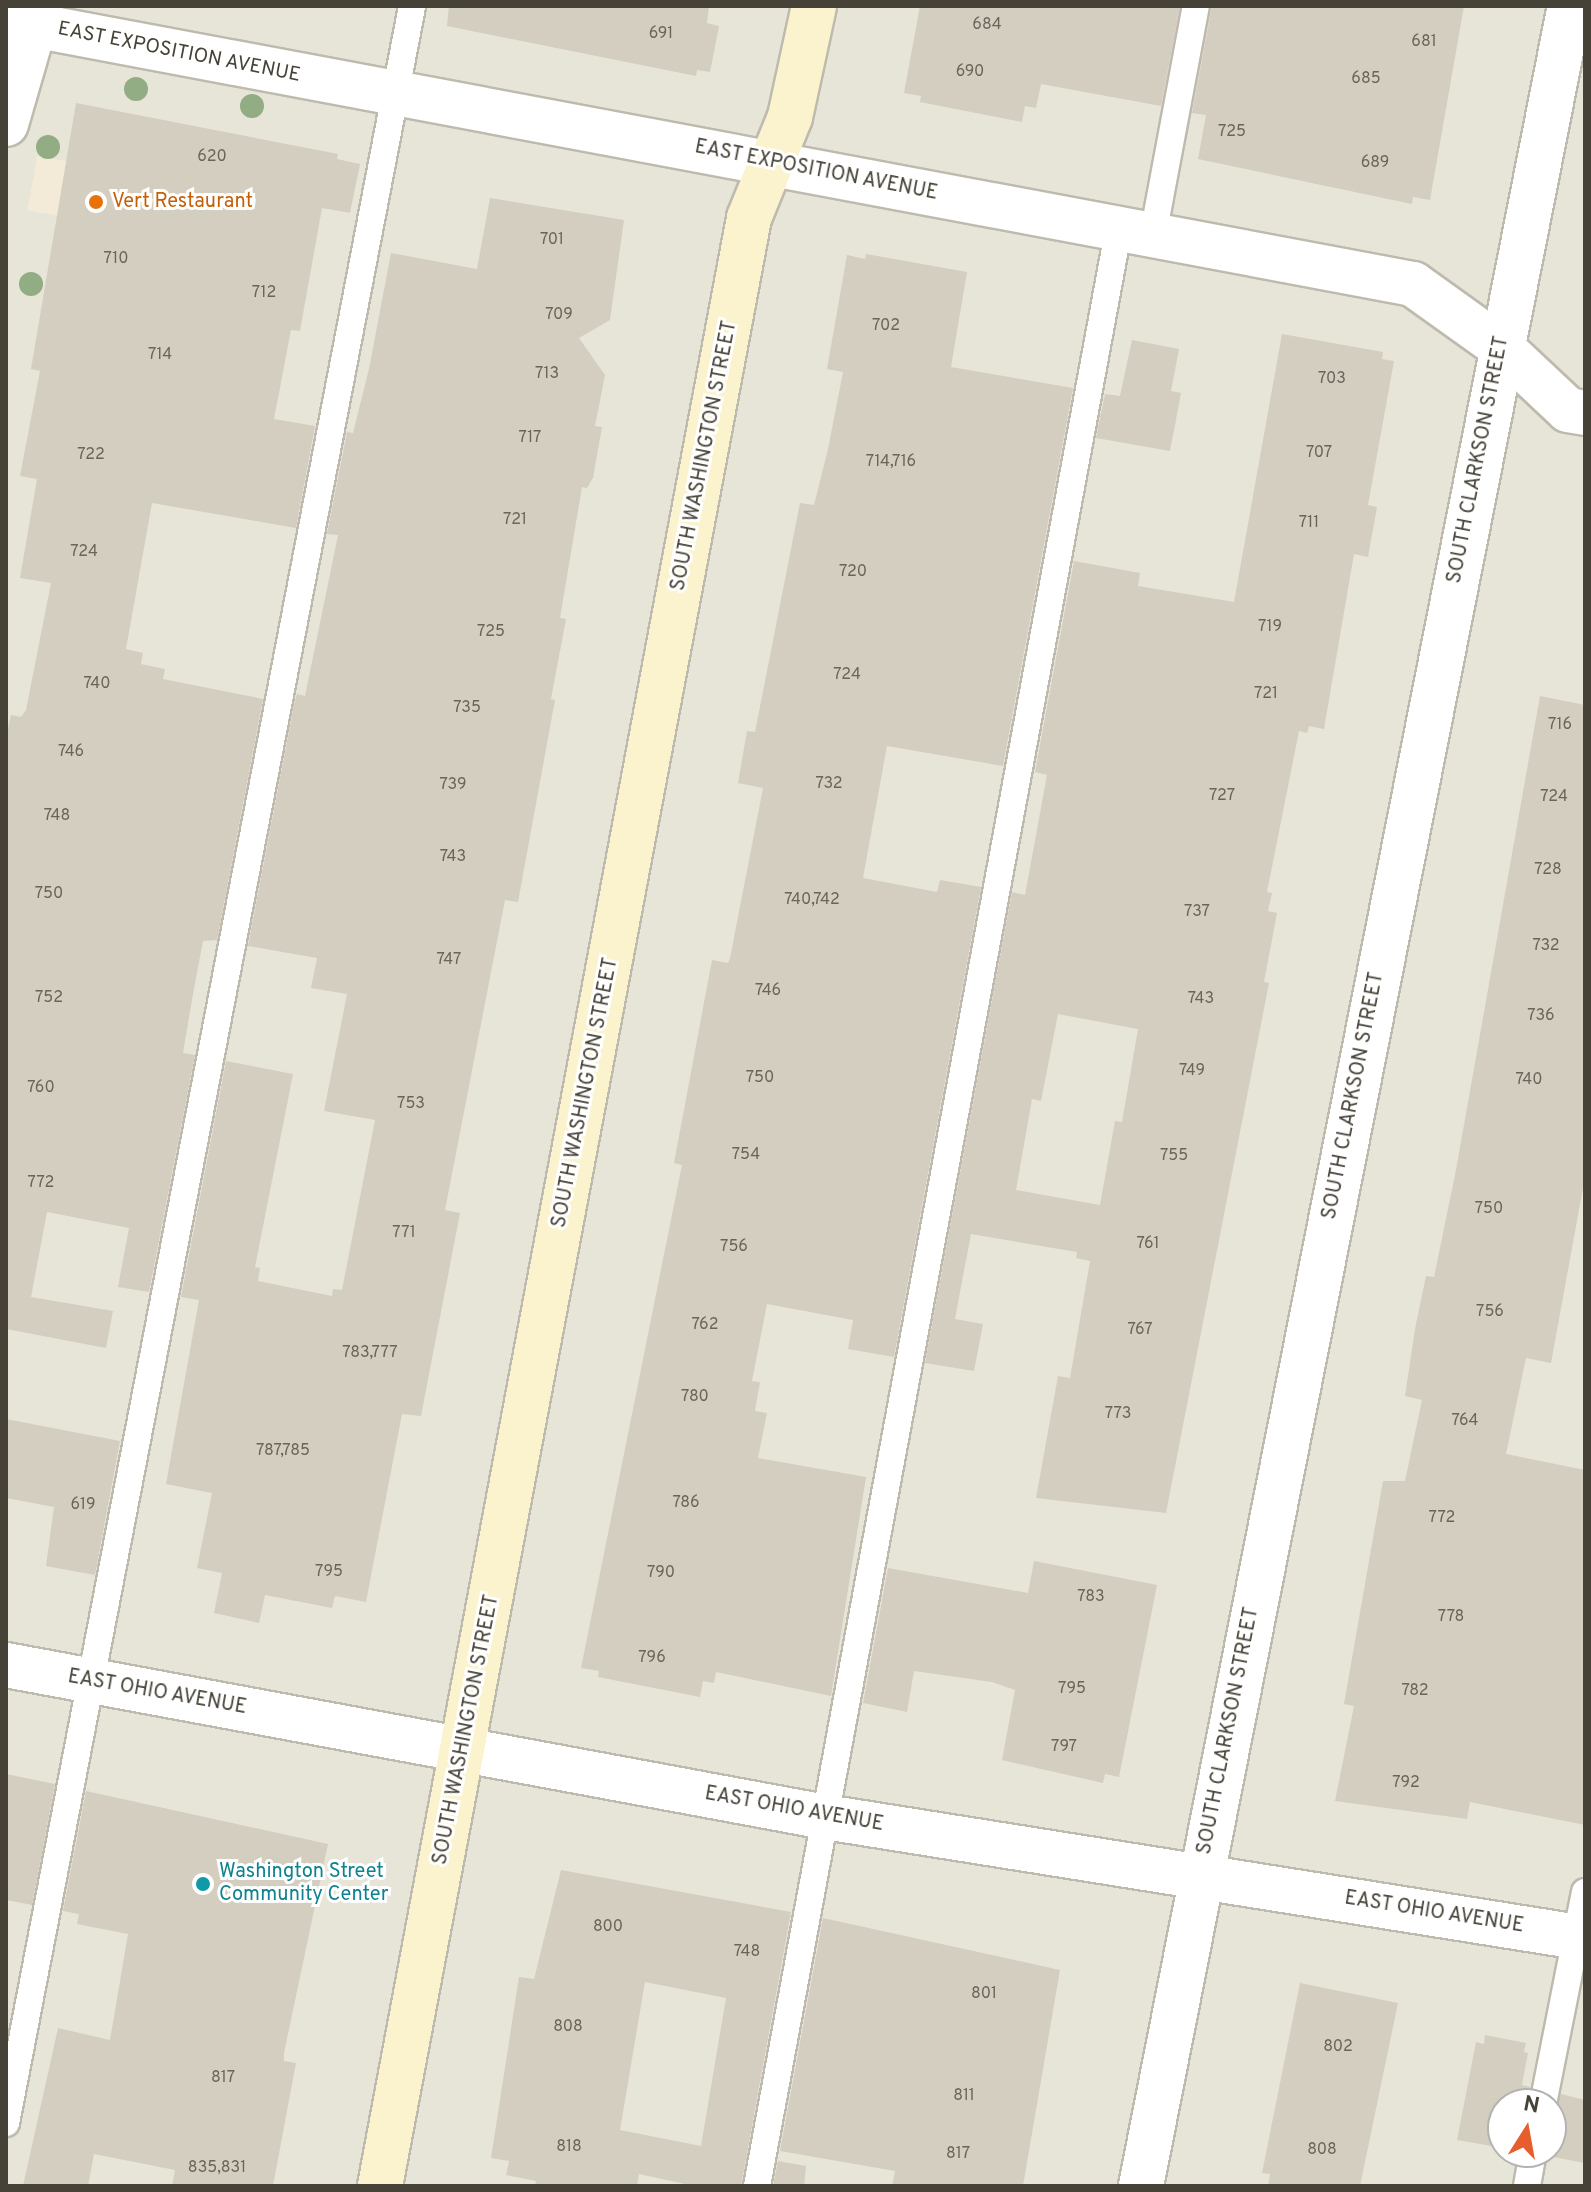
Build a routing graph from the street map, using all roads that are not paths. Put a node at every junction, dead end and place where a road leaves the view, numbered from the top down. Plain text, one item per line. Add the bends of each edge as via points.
1 (412, 6) edge
2 (814, 6) edge
3 (1196, 6) edge
4 (1570, 6) edge
5 (27, 17) edge
6 (395, 95) junction
7 (6, 124) edge
8 (772, 162) junction
9 (1136, 232) junction
10 (1501, 347) junction
11 (1585, 413) edge
12 (6, 1665) edge
13 (89, 1681) junction
14 (463, 1749) junction
15 (825, 1817) junction
16 (1200, 1875) junction
17 (1585, 1892) edge
18 (1580, 1937) edge
19 (1547, 2088) edge
20 (6, 2123) edge
21 (380, 2186) edge
22 (757, 2186) edge
23 (1141, 2186) edge

1 - 6 lane
2 - 8 street, SOUTH WASHINGTON STREET via 798,91
3 - 9 lane
4 - 10 street, SOUTH CLARKSON STREET
5 - 6 street, EAST EXPOSITION AVENUE
5 - 7 street
6 - 8 street, EAST EXPOSITION AVENUE
6 - 13 lane
8 - 9 street, EAST EXPOSITION AVENUE
8 - 14 street, SOUTH WASHINGTON STREET via 749,218
9 - 10 street, EAST EXPOSITION AVENUE via 1413,284
9 - 15 lane
10 - 11 street, EAST EXPOSITION AVENUE via 1568,410
10 - 16 street, SOUTH CLARKSON STREET
12 - 13 street, EAST OHIO AVENUE
13 - 14 street, EAST OHIO AVENUE
13 - 20 lane
14 - 15 street, EAST OHIO AVENUE
14 - 21 street, SOUTH WASHINGTON STREET
15 - 16 street, EAST OHIO AVENUE
15 - 22 lane
16 - 18 street, EAST OHIO AVENUE
16 - 23 street, SOUTH CLARKSON STREET
17 - 18 lane
18 - 19 lane

